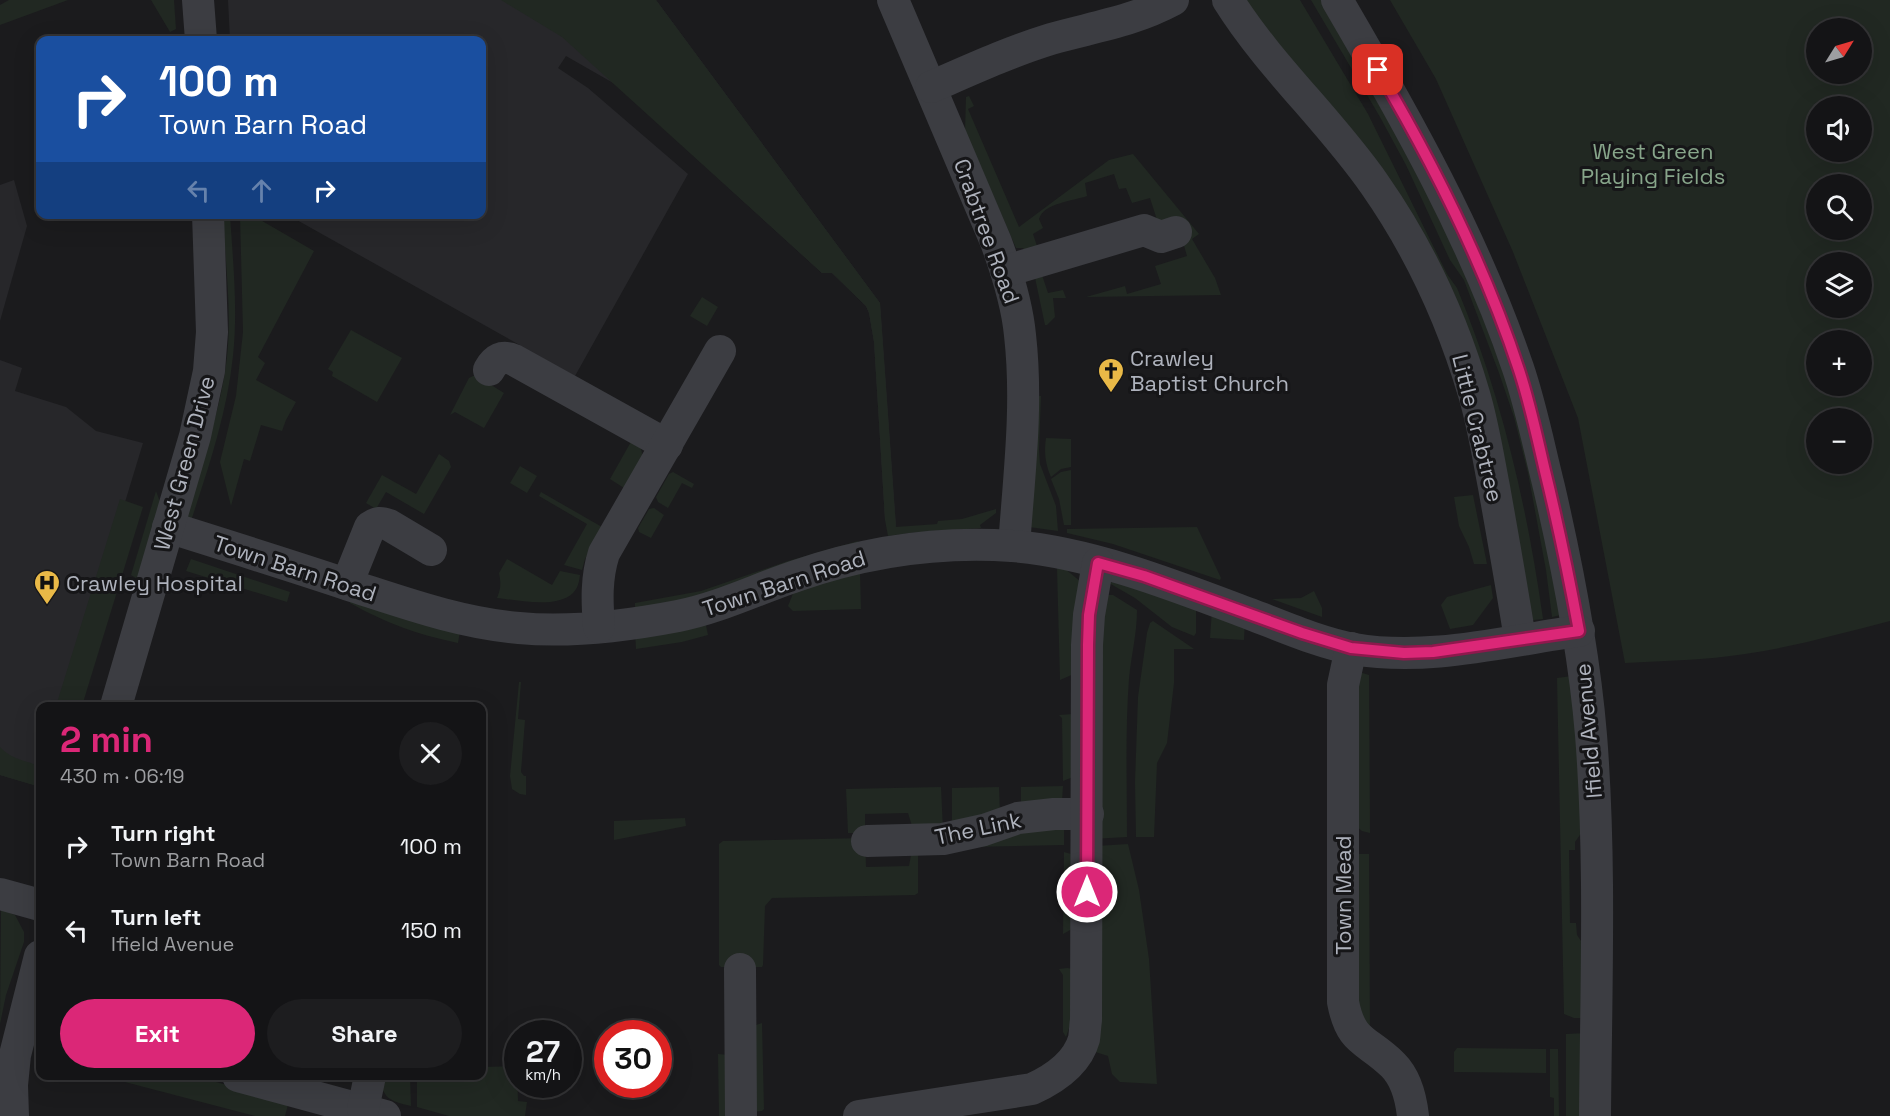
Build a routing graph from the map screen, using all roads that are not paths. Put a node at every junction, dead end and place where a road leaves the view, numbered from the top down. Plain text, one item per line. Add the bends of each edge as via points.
1 (198, 0) edge
2 (893, 0) edge
3 (1173, 0) edge
4 (1228, 0) edge
5 (1337, 0) edge
6 (201, 36) edge
7 (931, 87) junction
8 (208, 219) edge
9 (1176, 232) dead end
10 (1006, 271) junction
11 (720, 351) dead end
12 (489, 370) dead end
13 (667, 445) junction
14 (168, 528) junction
15 (1014, 546) junction
16 (430, 550) dead end
17 (1098, 563) junction
18 (347, 584) junction
19 (599, 627) junction
20 (1579, 631) junction
21 (1520, 639) junction
22 (1351, 648) junction
23 (117, 702) edge
24 (1088, 814) junction
25 (867, 841) dead end
26 (0, 894) edge
27 (36, 904) edge
28 (740, 969) dead end
29 (36, 987) edge
30 (31, 1025) edge
31 (252, 1080) edge
32 (370, 1080) edge
33 (1013, 1104) edge
34 (374, 1112) edge
35 (13, 1116) edge
36 (741, 1116) edge
37 (859, 1116) edge
38 (1413, 1116) edge
39 (1595, 1116) edge

1 - 6 street
2 - 7 street, Crabtree Road
3 - 7 street via 1111,25 1024,48
4 - 21 street, Little Crabtree via 1273,63 1374,183 1413,246 1442,305 1464,361 1484,432
5 - 20 street, Ifield Avenue via 1419,145 1502,324 1532,413
7 - 10 street, Crabtree Road
8 - 14 street, West Green Drive via 212,323 209,371
9 - 10 street via 1161,237 1144,230
10 - 15 street, Crabtree Road via 1020,333 1023,369 1024,411
11 - 13 street
12 - 13 street via 497,360 508,357
13 - 19 street via 604,553 598,570
14 - 18 street, Town Barn Road
14 - 23 street, West Green Drive
15 - 17 street, Town Barn Road
15 - 19 street, Town Barn Road via 917,547 885,552 798,575 706,609
16 - 18 street via 389,525 376,523 370,527
17 - 22 street, Town Barn Road
17 - 24 street via 1089,615
18 - 19 street, Town Barn Road via 440,614 480,622 558,630
20 - 21 street, Town Barn Road
20 - 39 street, Ifield Avenue via 1595,806
21 - 22 street, Town Barn Road via 1433,652
22 - 38 street, Town Mead via 1343,685 1343,1002 1358,1038 1395,1067 1404,1081
24 - 25 street, The Link via 1018,818 966,835 943,838
24 - 33 street via 1084,1039 1065,1068
26 - 27 street
28 - 36 street
29 - 30 street
30 - 35 street via 15,1055
31 - 34 street
32 - 34 street
33 - 37 street

